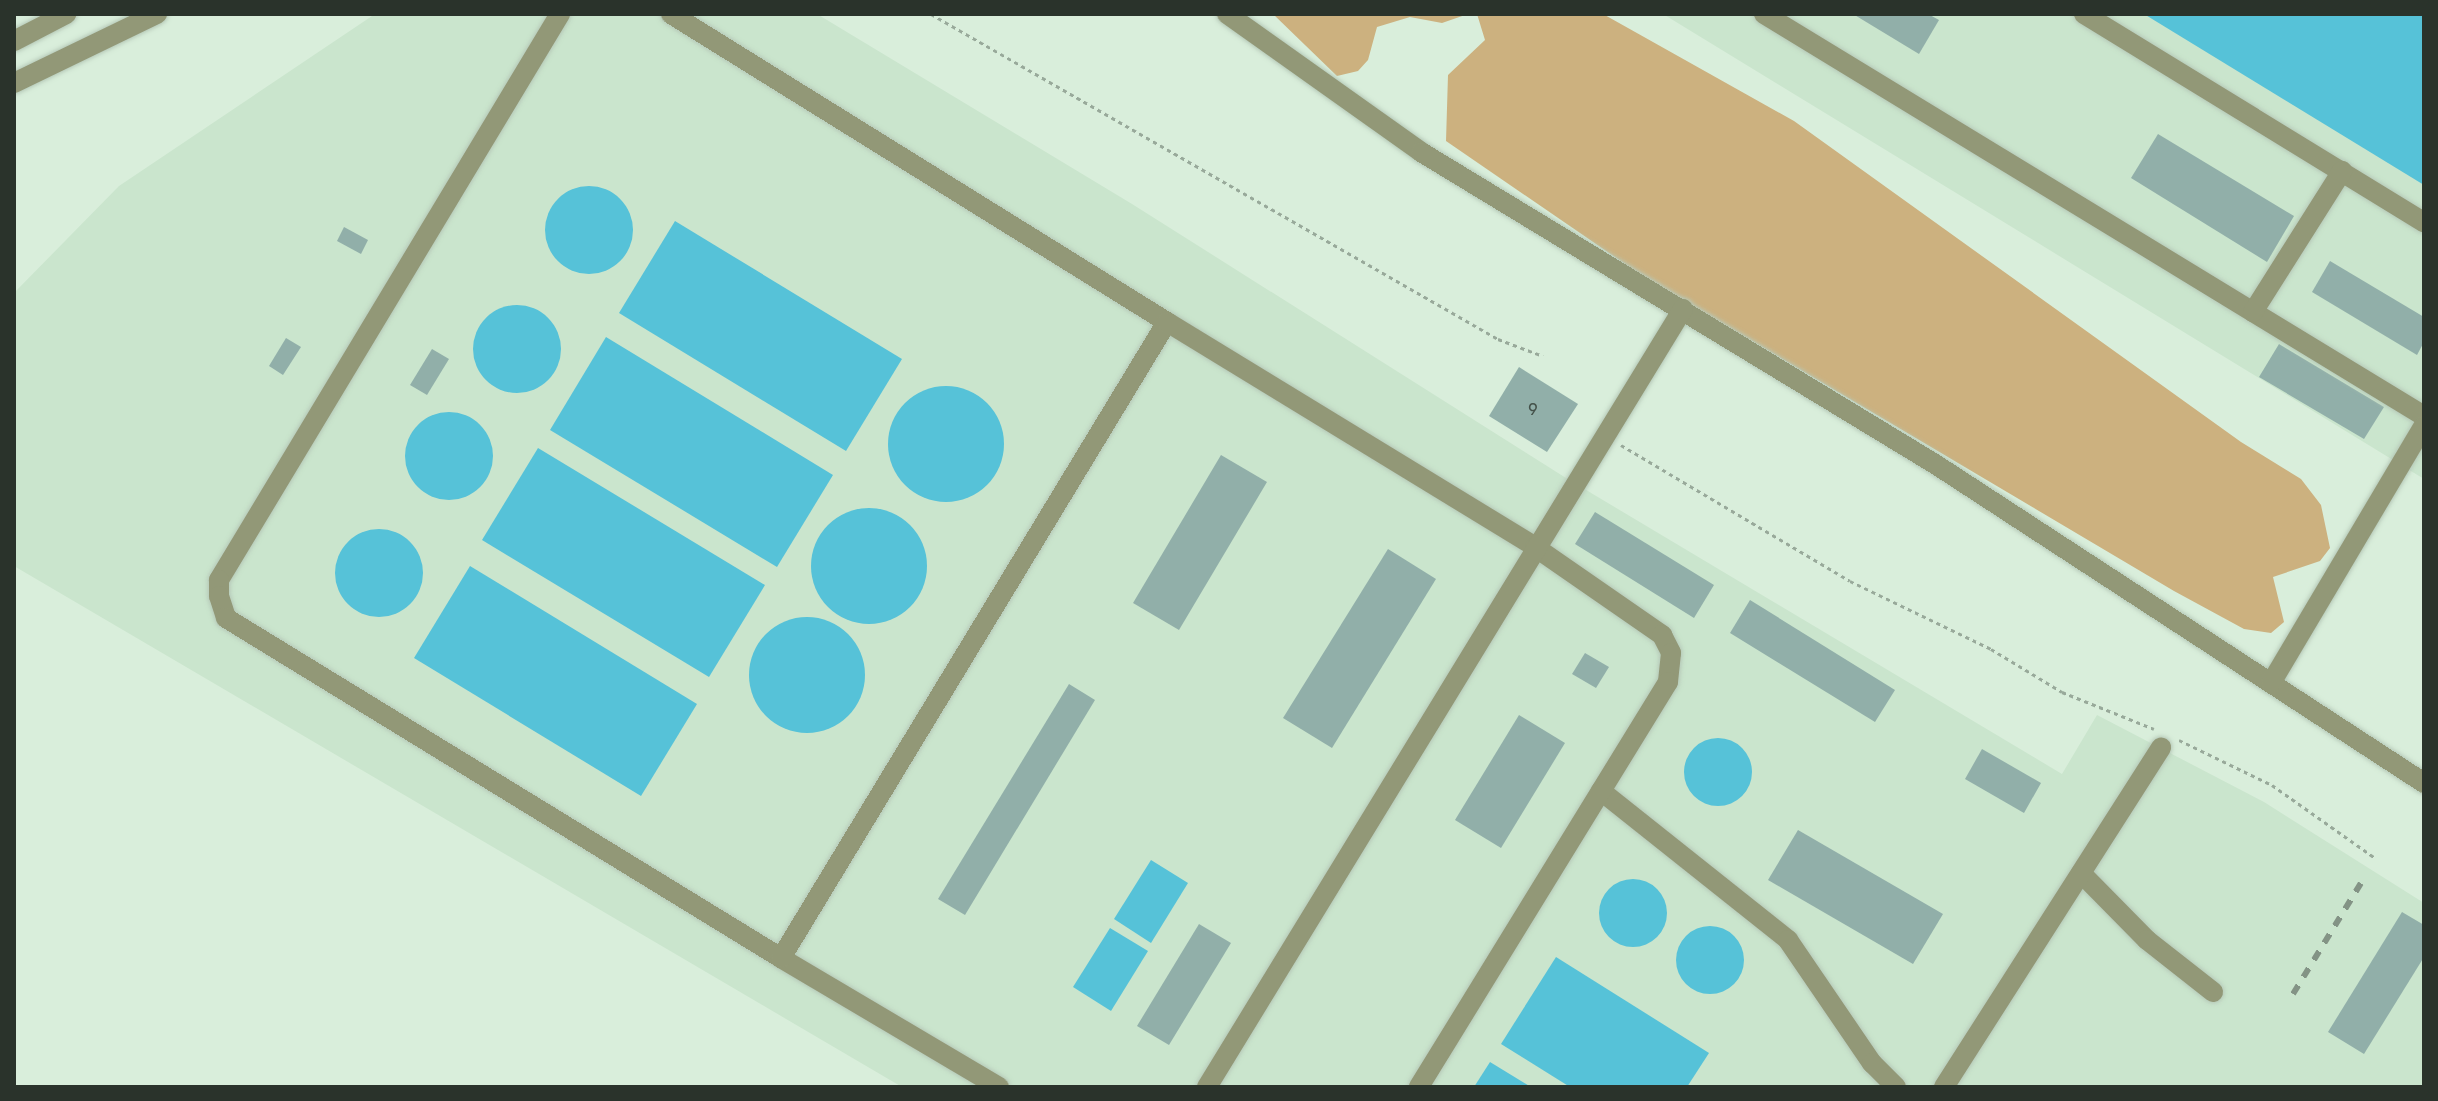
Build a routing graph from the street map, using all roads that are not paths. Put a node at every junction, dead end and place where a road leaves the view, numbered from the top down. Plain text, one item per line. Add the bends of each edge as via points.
1 (66, 14) edge
2 (157, 14) edge
3 (560, 14) edge
4 (671, 14) edge
5 (1227, 14) edge
6 (1764, 14) edge
7 (2084, 14) edge
8 (14, 41) edge
9 (14, 83) edge
10 (2342, 171) junction
11 (2424, 222) edge
12 (1683, 309) junction
13 (2253, 312) junction
14 (1167, 322) junction
15 (2424, 416) edge
16 (2424, 425) edge
17 (1535, 547) junction
18 (2271, 683) junction
19 (2167, 740) road end
20 (2424, 783) edge
21 (1601, 791) junction
22 (2081, 873) junction
23 (781, 958) junction
24 (2213, 992) dead end
25 (999, 1087) edge
26 (1207, 1087) edge
27 (1419, 1087) edge
28 (1896, 1087) edge
29 (1944, 1087) edge

1 - 8 street
2 - 9 street
3 - 23 street via 219,580 219,596 226,618
4 - 14 street
5 - 12 street via 1421,152
6 - 13 street
7 - 10 street
10 - 11 street
10 - 13 street
12 - 17 street
12 - 18 street via 1935,464
13 - 15 street
14 - 17 street
14 - 23 street
16 - 18 street
17 - 21 street via 1662,635 1671,653 1668,682
17 - 26 street
18 - 20 street
19 - 22 street
21 - 27 street
21 - 28 street via 1788,940 1872,1063
22 - 24 street via 2147,940
22 - 29 street
23 - 25 street

